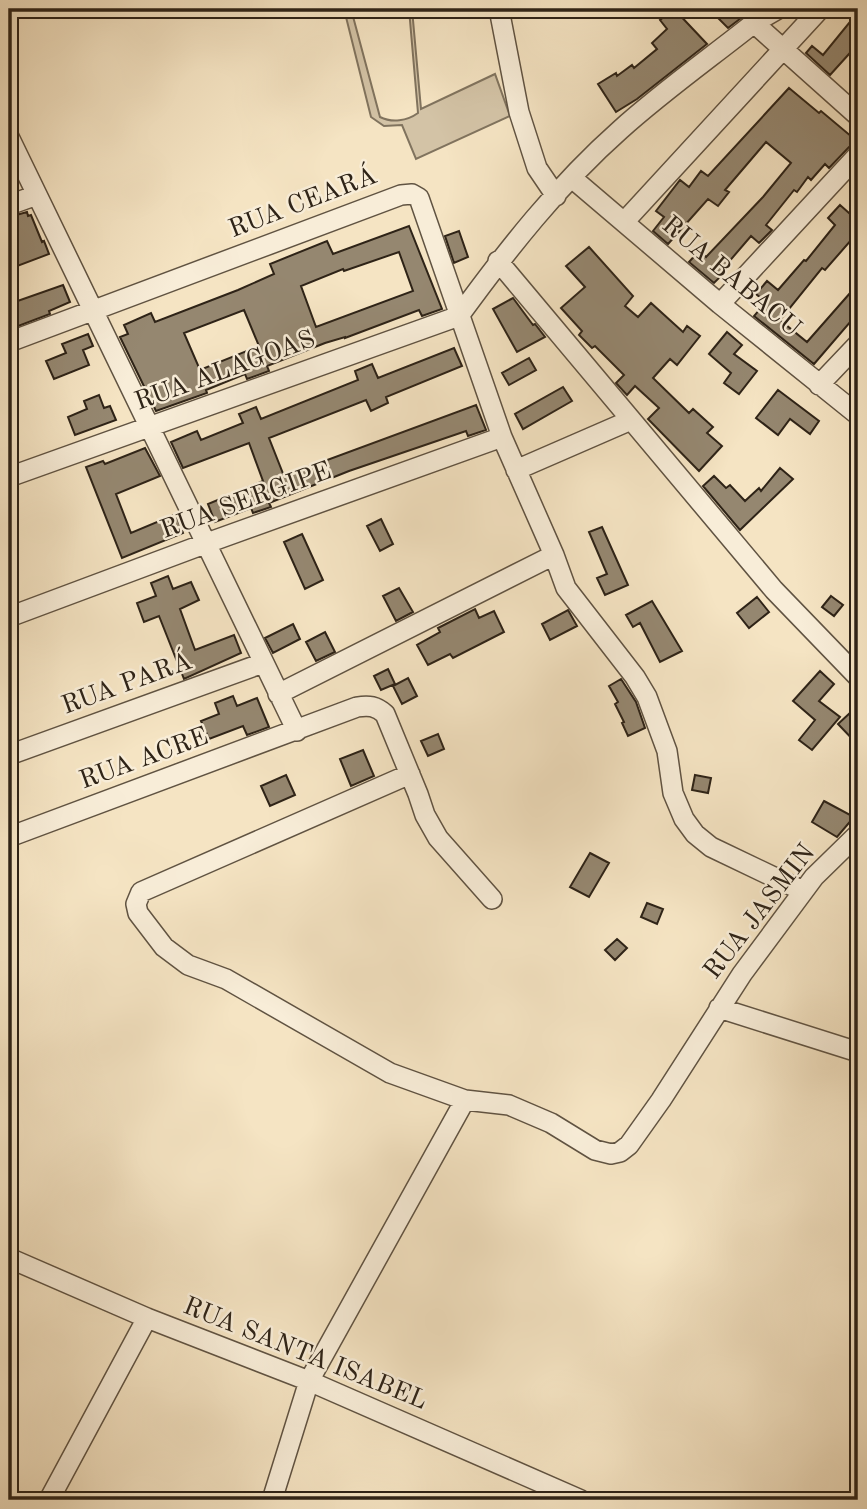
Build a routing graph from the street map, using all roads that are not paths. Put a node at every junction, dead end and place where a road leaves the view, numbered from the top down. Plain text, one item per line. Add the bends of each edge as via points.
1 (778, 9) edge
2 (820, 9) edge
3 (501, 10) edge
4 (754, 23) junction
5 (782, 49) junction
6 (858, 116) edge
7 (9, 137) edge
8 (858, 155) edge
9 (572, 178) junction
10 (37, 195) junction
11 (556, 195) junction
12 (9, 205) edge
13 (625, 221) junction
14 (498, 261) junction
15 (720, 304) junction
16 (92, 312) junction
17 (459, 316) junction
18 (9, 342) edge
19 (858, 344) edge
20 (820, 385) junction
21 (858, 415) edge
22 (631, 420) junction
23 (150, 425) junction
24 (502, 437) junction
25 (516, 470) junction
26 (9, 477) edge
27 (206, 543) junction
28 (554, 555) junction
29 (9, 617) edge
30 (263, 663) junction
31 (858, 677) edge
32 (278, 694) junction
33 (297, 731) junction
34 (9, 755) edge
35 (410, 774) junction
36 (858, 834) edge
37 (9, 837) edge
38 (803, 891) junction
39 (492, 899) dead end
40 (719, 1008) junction
41 (858, 1052) edge
42 (465, 1100) junction
43 (9, 1258) edge
44 (147, 1318) junction
45 (309, 1381) junction
46 (49, 1500) edge
47 (272, 1500) edge
48 (580, 1500) edge

1 - 4 street
2 - 5 street
3 - 11 street via 519,112 537,168
4 - 5 street
4 - 9 street via 620,130
5 - 6 street
5 - 13 street
7 - 10 street
8 - 15 street
9 - 11 street
9 - 13 street, RUA BABACU
10 - 12 street
10 - 16 street
11 - 14 street
13 - 15 street, RUA BABACU
14 - 17 street
14 - 22 street
15 - 20 street, RUA BABACU
16 - 17 street, RUA CEARÁ via 412,194 419,198
16 - 18 street, RUA CEARÁ
16 - 23 street
17 - 23 street, RUA ALAGOAS
17 - 24 street, RUA CEARÁ
19 - 20 street
20 - 21 street, RUA BABACU
22 - 25 street
22 - 31 street via 774,590
23 - 26 street, RUA ALAGOAS
23 - 27 street
24 - 25 street, RUA CEARÁ
24 - 27 street, RUA SERGIPE
25 - 28 street, RUA CEARÁ
27 - 29 street, RUA SERGIPE
27 - 30 street
28 - 32 street
28 - 38 street via 566,588 647,697 667,751 673,793 689,827 711,847
30 - 32 street
30 - 34 street, RUA PARÁ
32 - 33 street
33 - 35 street, RUA ACRE via 357,707 377,707 385,714
33 - 37 street, RUA ACRE
35 - 39 street via 438,838
35 - 42 street via 141,892 136,904 164,947 188,965 226,979 390,1073
36 - 38 street, RUA JASMIN
38 - 40 street, RUA JASMIN
40 - 41 street, RUA JASMIN
40 - 42 street via 661,1100 620,1152 595,1150 551,1123 509,1105
42 - 45 street
43 - 44 street, RUA SANTA ISABEL
44 - 45 street, RUA SANTA ISABEL
44 - 46 street
45 - 47 street
45 - 48 street, RUA SANTA ISABEL

